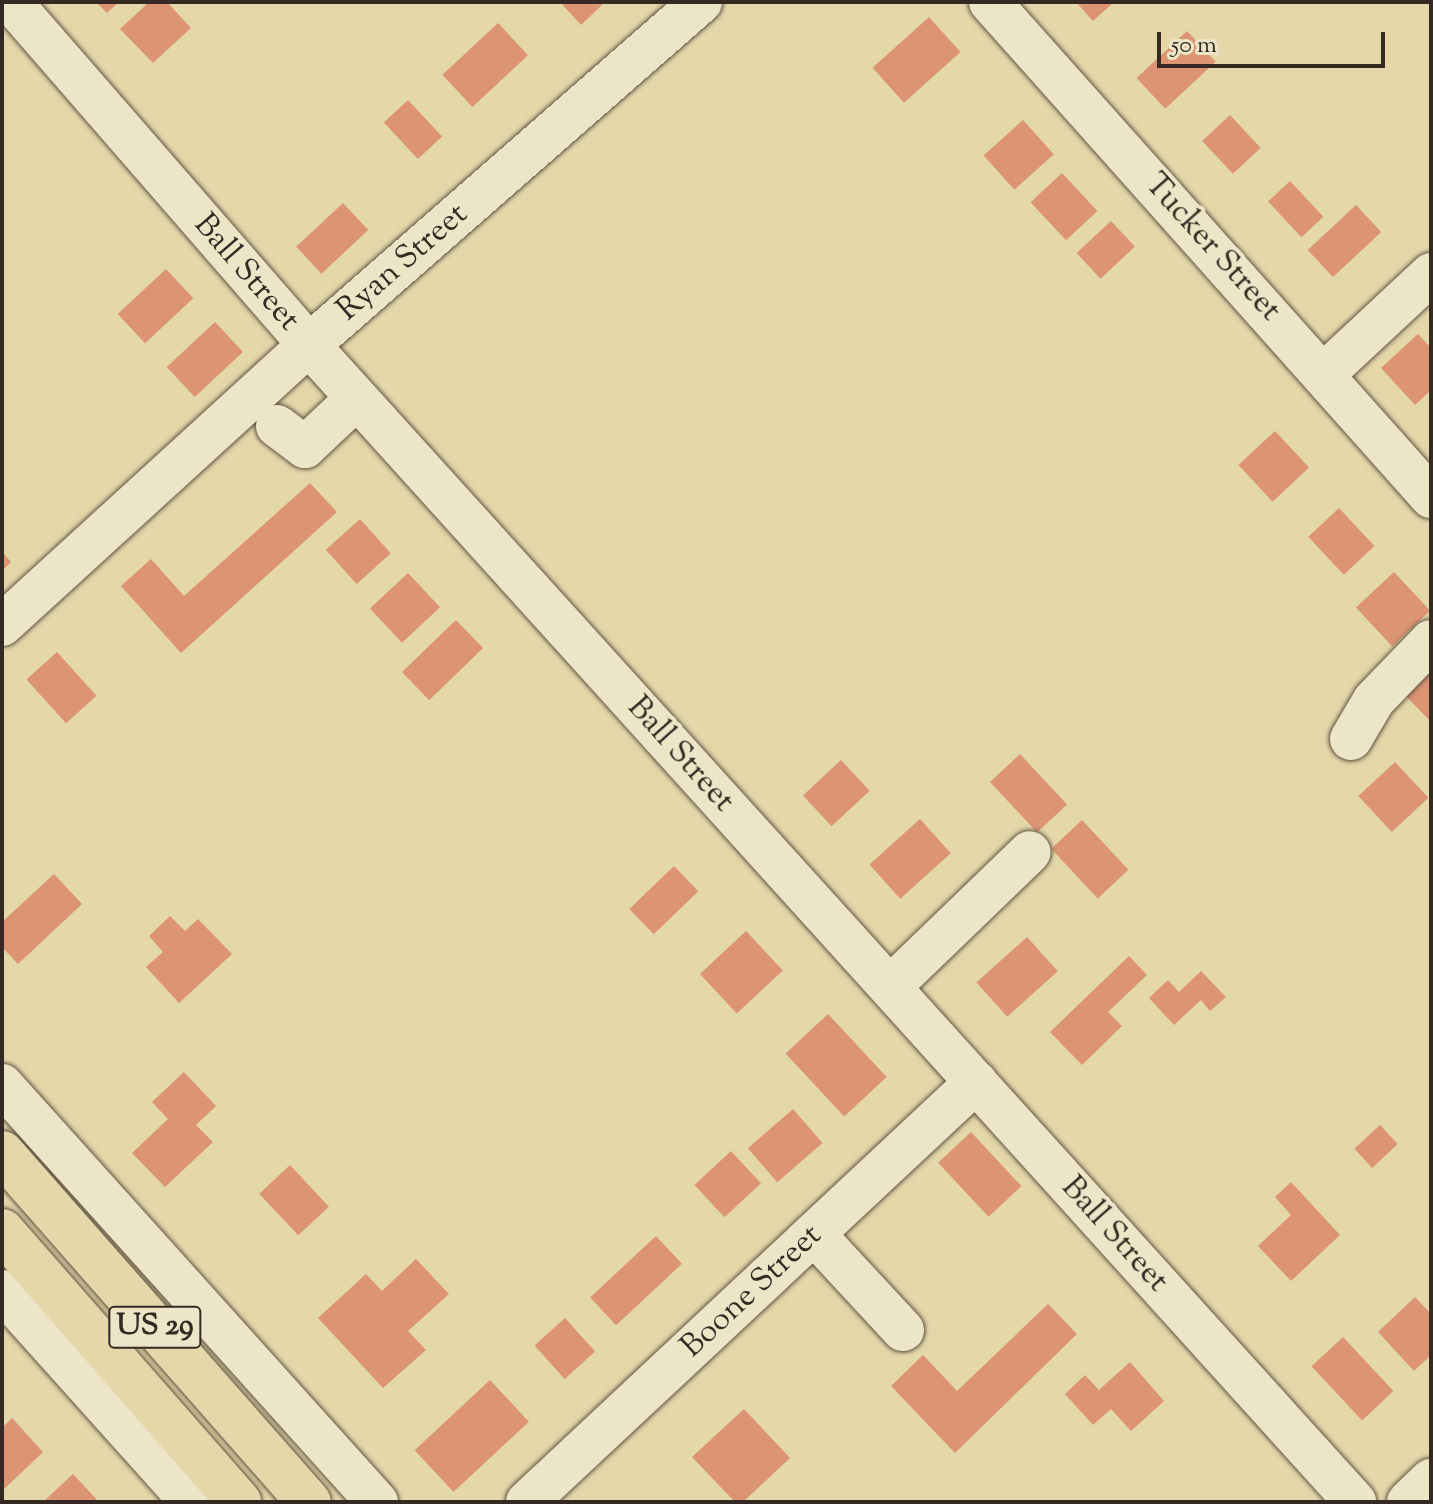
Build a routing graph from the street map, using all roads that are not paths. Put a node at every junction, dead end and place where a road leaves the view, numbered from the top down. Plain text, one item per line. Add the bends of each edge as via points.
1 (701, 2) edge
2 (990, 2) edge
3 (6, 3) edge
4 (1431, 274) edge
5 (309, 345) junction
6 (1325, 373) junction
7 (357, 398) junction
8 (277, 426) dead end
9 (1431, 497) edge
10 (2, 625) edge
11 (1431, 641) edge
12 (1351, 739) dead end
13 (1030, 852) dead end
14 (890, 987) junction
15 (976, 1082) junction
16 (2, 1085) edge
17 (2, 1153) edge
18 (2, 1231) edge
19 (814, 1234) junction
20 (2, 1291) edge
21 (903, 1330) dead end
22 (1431, 1480) edge
23 (191, 1502) edge
24 (239, 1502) edge
25 (309, 1502) edge
26 (377, 1502) edge
27 (527, 1502) edge
28 (1355, 1502) edge
29 (1408, 1502) edge

1 - 5 street, Ryan Street
2 - 6 street, Tucker Street
3 - 5 street, Ball Street
4 - 6 street
5 - 7 street, Ball Street
5 - 10 street, Ryan Street
6 - 9 street, Tucker Street
7 - 8 street via 305,447
7 - 14 street, Ball Street
11 - 12 street via 1374,700
13 - 14 street
14 - 15 street, Ball Street
15 - 19 street, Boone Street
15 - 28 street, Ball Street
16 - 26 street
17 - 25 highway, US 29
18 - 24 highway, US 29
19 - 21 street
19 - 27 street, Boone Street
20 - 23 street
22 - 29 street

